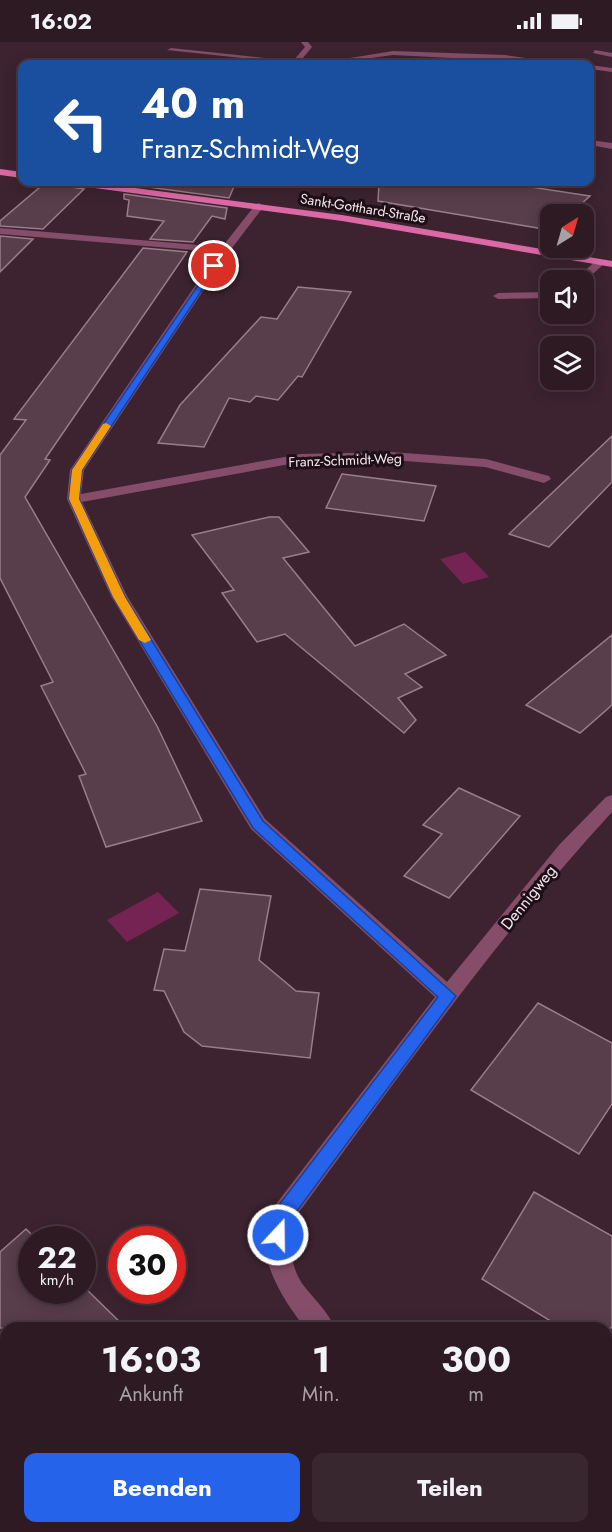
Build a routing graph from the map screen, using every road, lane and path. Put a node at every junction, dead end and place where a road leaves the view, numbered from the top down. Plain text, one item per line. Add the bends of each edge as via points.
1 (304, 42) edge
2 (181, 44) dead end
3 (408, 46) dead end
4 (171, 50) dead end
5 (205, 52) junction
6 (595, 52) dead end
7 (393, 54) junction
8 (612, 55) edge
9 (265, 60) edge
10 (298, 60) edge
11 (347, 60) edge
12 (531, 60) edge
13 (594, 68) edge
14 (612, 70) edge
15 (594, 144) edge
16 (612, 146) edge
17 (0, 172) edge
18 (18, 174) edge
19 (103, 186) edge
20 (260, 206) junction
21 (0, 231) edge
22 (225, 250) junction
23 (607, 263) edge
24 (594, 271) edge
25 (540, 295) edge
26 (498, 296) dead end
27 (544, 479) dead end
28 (74, 499) junction
29 (612, 801) edge
30 (448, 996) junction
31 (317, 1322) edge

1 - 10 street via 309,47
2 - 5 street
3 - 7 street
4 - 5 street
5 - 9 street
6 - 8 street
7 - 11 street
7 - 12 street
13 - 14 street
15 - 16 street
17 - 18 main road
19 - 20 main road, Sankt-Gotthard-Straße
20 - 22 street
20 - 23 main road, Sankt-Gotthard-Straße
21 - 22 street
22 - 28 street via 77,470
23 - 24 street
25 - 26 street
27 - 28 street, Franz-Schmidt-Weg via 486,463 391,456 301,458
28 - 30 street via 119,597 258,824
29 - 30 street, Dennigweg via 566,850
30 - 31 street via 279,1221 277,1250 292,1292

